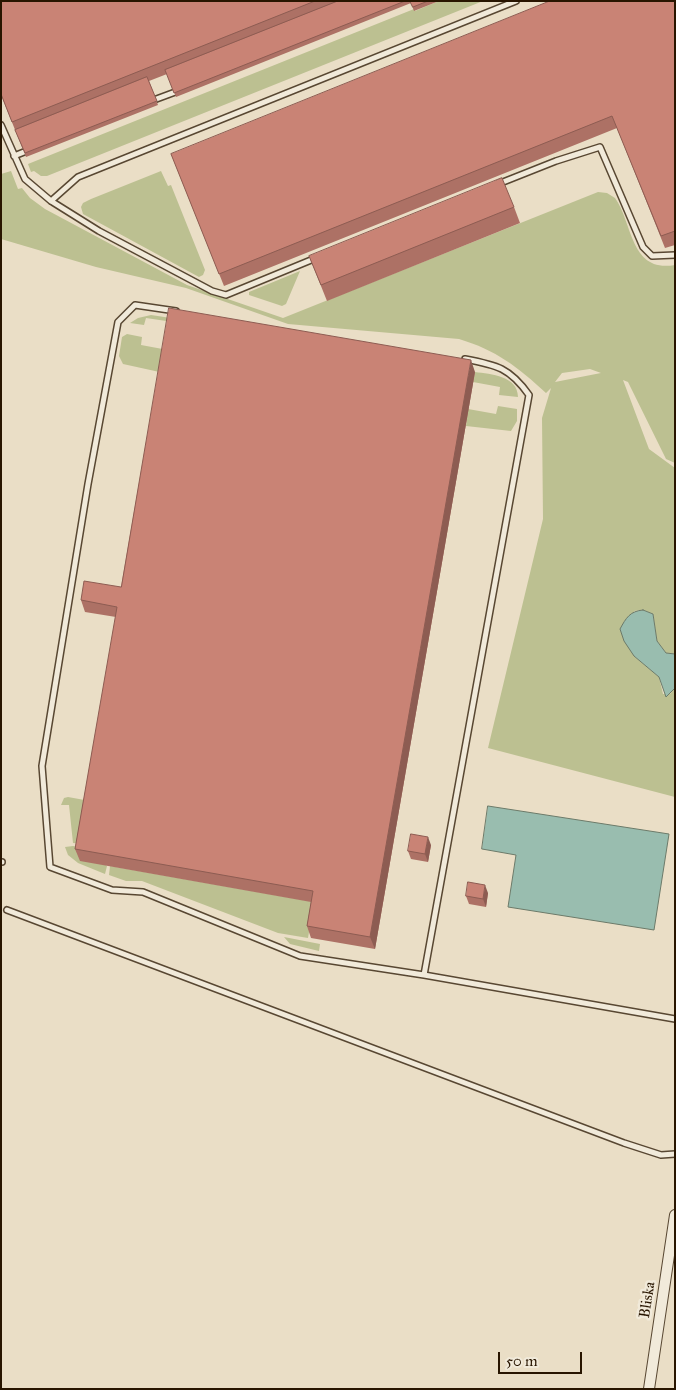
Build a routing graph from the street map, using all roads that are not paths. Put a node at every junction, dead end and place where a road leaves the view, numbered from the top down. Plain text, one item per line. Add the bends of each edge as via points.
1 (516, 1) edge
2 (180, 90) edge
3 (143, 104) edge
4 (1, 125) edge
5 (32, 149) edge
6 (14, 156) junction
7 (492, 187) edge
8 (51, 201) junction
9 (327, 254) edge
10 (675, 255) edge
11 (183, 312) edge
12 (457, 358) edge
13 (7, 910) dead end
14 (424, 975) junction
15 (675, 1019) edge
16 (675, 1154) edge
17 (675, 1215) edge
18 (649, 1389) edge

1 - 8 lane via 78,177
2 - 3 lane
4 - 6 lane
5 - 6 lane
6 - 8 lane via 25,179
7 - 10 lane via 556,160 600,147 643,247 652,256
8 - 9 lane via 99,231 212,291 226,295
11 - 14 lane via 135,305 118,322 42,766 50,867 112,890 142,892 300,956
12 - 14 lane via 496,364 517,378 529,395
13 - 16 lane via 624,1143 661,1155
14 - 15 lane
17 - 18 street, Bliska

